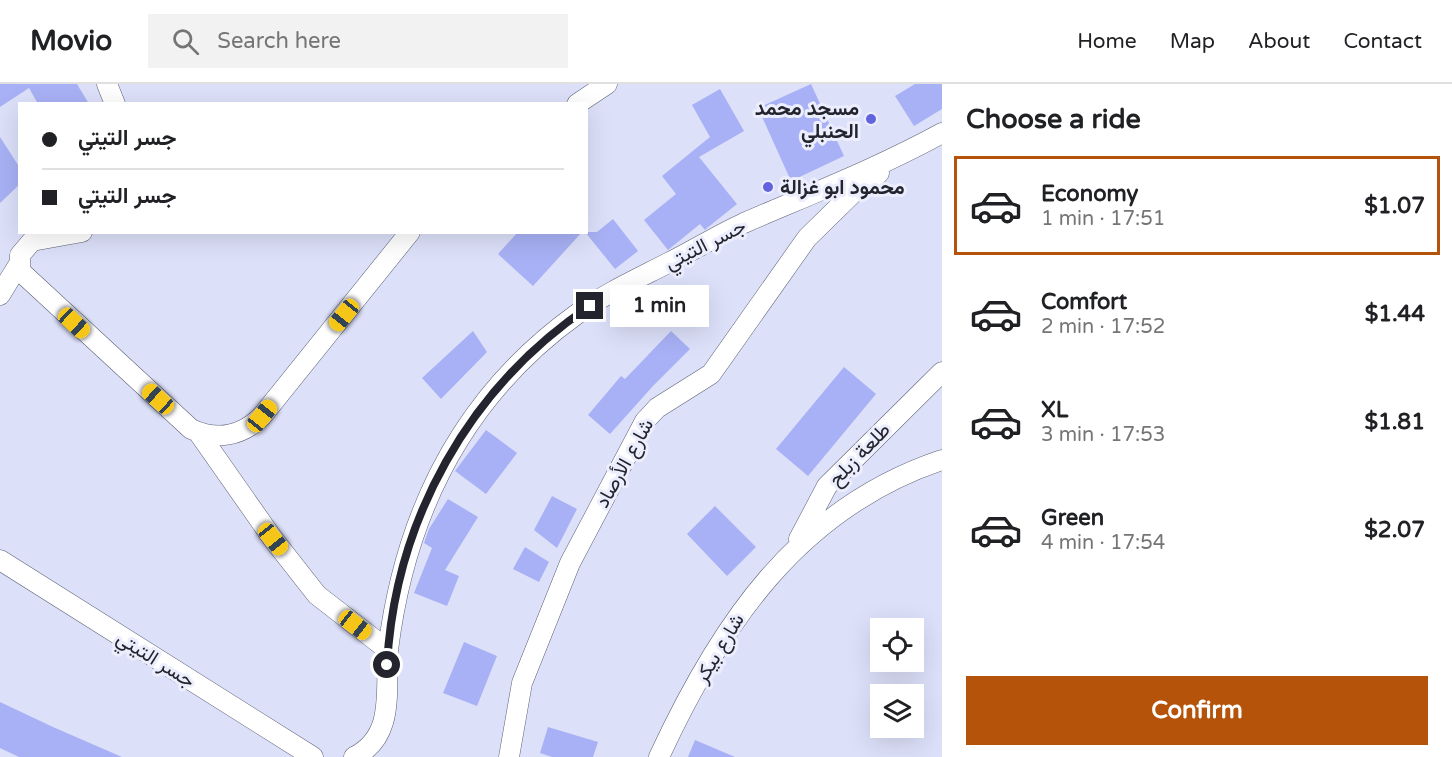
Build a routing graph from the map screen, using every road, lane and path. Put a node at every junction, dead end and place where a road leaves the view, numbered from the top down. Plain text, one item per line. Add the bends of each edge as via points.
1 (108, 84) edge
2 (607, 84) edge
3 (114, 102) edge
4 (580, 102) edge
5 (942, 133) edge
6 (905, 153) junction
7 (72, 234) edge
8 (409, 234) edge
9 (19, 264) junction
10 (0, 295) edge
11 (942, 372) edge
12 (198, 432) junction
13 (942, 460) edge
14 (793, 549) junction
15 (0, 560) edge
16 (388, 651) junction
17 (313, 757) edge
18 (354, 757) edge
19 (509, 757) edge
20 (659, 757) edge

1 - 3 street
2 - 4 street
5 - 6 street
6 - 16 street, جسر التيتي via 742,224 628,283 578,314 532,351 473,417 428,494 399,578
6 - 19 street, شارع الأرصاد via 853,193 807,238 711,374 657,408 645,421 570,563 522,683
7 - 9 street via 32,242 20,255
8 - 12 street via 262,416 229,435
9 - 10 street
9 - 12 street via 24,277
11 - 14 street, طلعة زبلح via 827,486
12 - 16 street via 317,595
13 - 14 street via 889,481 857,499
14 - 20 street, شارع بيكر via 750,598 717,646
15 - 17 street, جسر التيتي
16 - 18 street, جسر التيتي via 385,721 377,739

